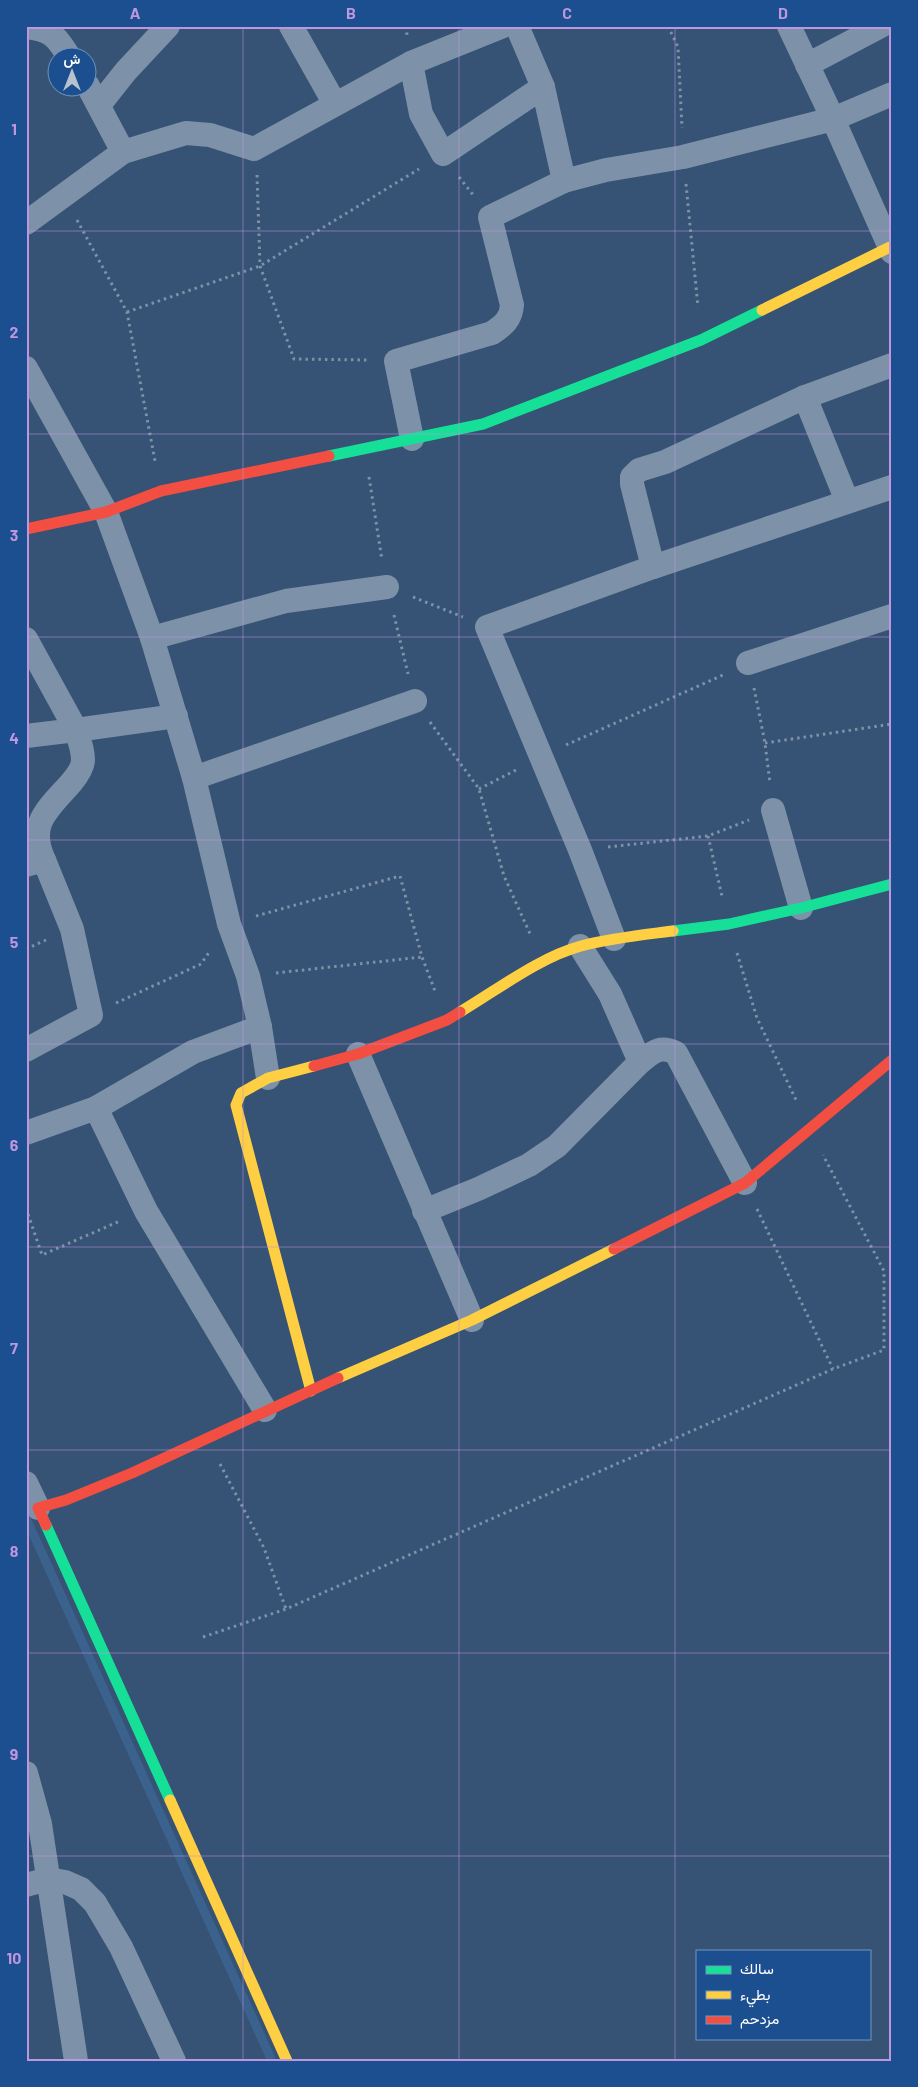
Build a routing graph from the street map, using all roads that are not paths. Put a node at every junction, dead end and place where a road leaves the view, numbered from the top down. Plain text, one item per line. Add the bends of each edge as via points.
1 (168, 26) edge
2 (292, 26) edge
3 (503, 26) edge
4 (517, 26) edge
5 (789, 26) edge
6 (881, 26) edge
7 (26, 28) edge
8 (64, 48) edge
9 (411, 63) junction
10 (807, 66) junction
11 (543, 87) junction
12 (98, 92) edge
13 (892, 94) edge
14 (94, 98) edge
15 (335, 104) junction
16 (833, 119) junction
17 (123, 152) junction
18 (564, 181) junction
19 (26, 223) edge
20 (891, 250) edge
21 (892, 366) edge
22 (26, 368) edge
23 (805, 397) junction
24 (412, 439) junction
25 (892, 487) edge
26 (848, 501) junction
27 (106, 512) junction
28 (26, 529) edge
29 (653, 567) junction
30 (387, 587) road end
31 (892, 616) edge
32 (152, 638) junction
33 (26, 639) edge
34 (748, 663) road end
35 (415, 701) road end
36 (176, 716) junction
37 (76, 730) junction
38 (26, 736) edge
39 (194, 778) junction
40 (773, 810) road end
41 (35, 863) edge
42 (892, 884) edge
43 (801, 908) junction
44 (614, 939) junction
45 (580, 946) junction
46 (260, 1028) junction
47 (26, 1050) edge
48 (358, 1054) junction
49 (892, 1060) edge
50 (640, 1062) junction
51 (268, 1078) junction
52 (96, 1108) junction
53 (26, 1132) edge
54 (745, 1183) junction
55 (424, 1210) junction
56 (472, 1320) junction
57 (311, 1391) junction
58 (265, 1410) junction
59 (26, 1482) edge
60 (38, 1508) junction
61 (26, 1773) edge
62 (37, 1882) edge
63 (76, 2061) edge
64 (174, 2061) edge
65 (287, 2061) edge

1 - 12 street via 126,71
2 - 15 street
3 - 9 street
4 - 11 street
5 - 10 street
6 - 10 street
7 - 8 street via 44,29 58,38
9 - 11 street via 421,114 442,154
9 - 15 street
10 - 16 street
11 - 18 street
13 - 16 street
14 - 17 street
15 - 17 street via 254,150 210,135 186,133
16 - 18 street via 683,157
16 - 20 street
17 - 19 street
18 - 24 street via 490,217 512,305 511,315 504,326 492,333 396,360
20 - 24 street via 702,340 483,424
21 - 23 street
22 - 27 street
23 - 26 street
23 - 29 street via 665,462 639,470 632,477 633,493
24 - 27 street via 161,491
25 - 26 street
26 - 29 street
27 - 28 street
27 - 32 street
29 - 44 street via 487,627
30 - 32 street via 286,601
31 - 34 street
32 - 36 street
33 - 37 street
35 - 39 street
36 - 37 street
36 - 39 street
37 - 38 street
37 - 41 street via 83,761 77,776 39,823
39 - 46 street via 228,924 248,976
40 - 43 street
41 - 47 street via 72,929 91,1015
42 - 43 street
43 - 44 street via 729,924
44 - 45 street
45 - 48 street via 543,962 447,1020
45 - 50 street via 610,994
46 - 51 street
46 - 52 street via 193,1052
48 - 51 street
48 - 55 street
49 - 54 street
50 - 54 street via 659,1049 676,1053
50 - 55 street via 557,1146 543,1156 478,1189
51 - 57 street via 241,1093 236,1105
52 - 53 street
52 - 58 street via 146,1210
54 - 56 street
55 - 56 street
56 - 57 street
57 - 58 street
58 - 60 street via 132,1474
59 - 60 street
60 - 65 street
61 - 62 street via 40,1824
62 - 63 street
62 - 64 street via 65,1882 81,1889 95,1903 121,1948

